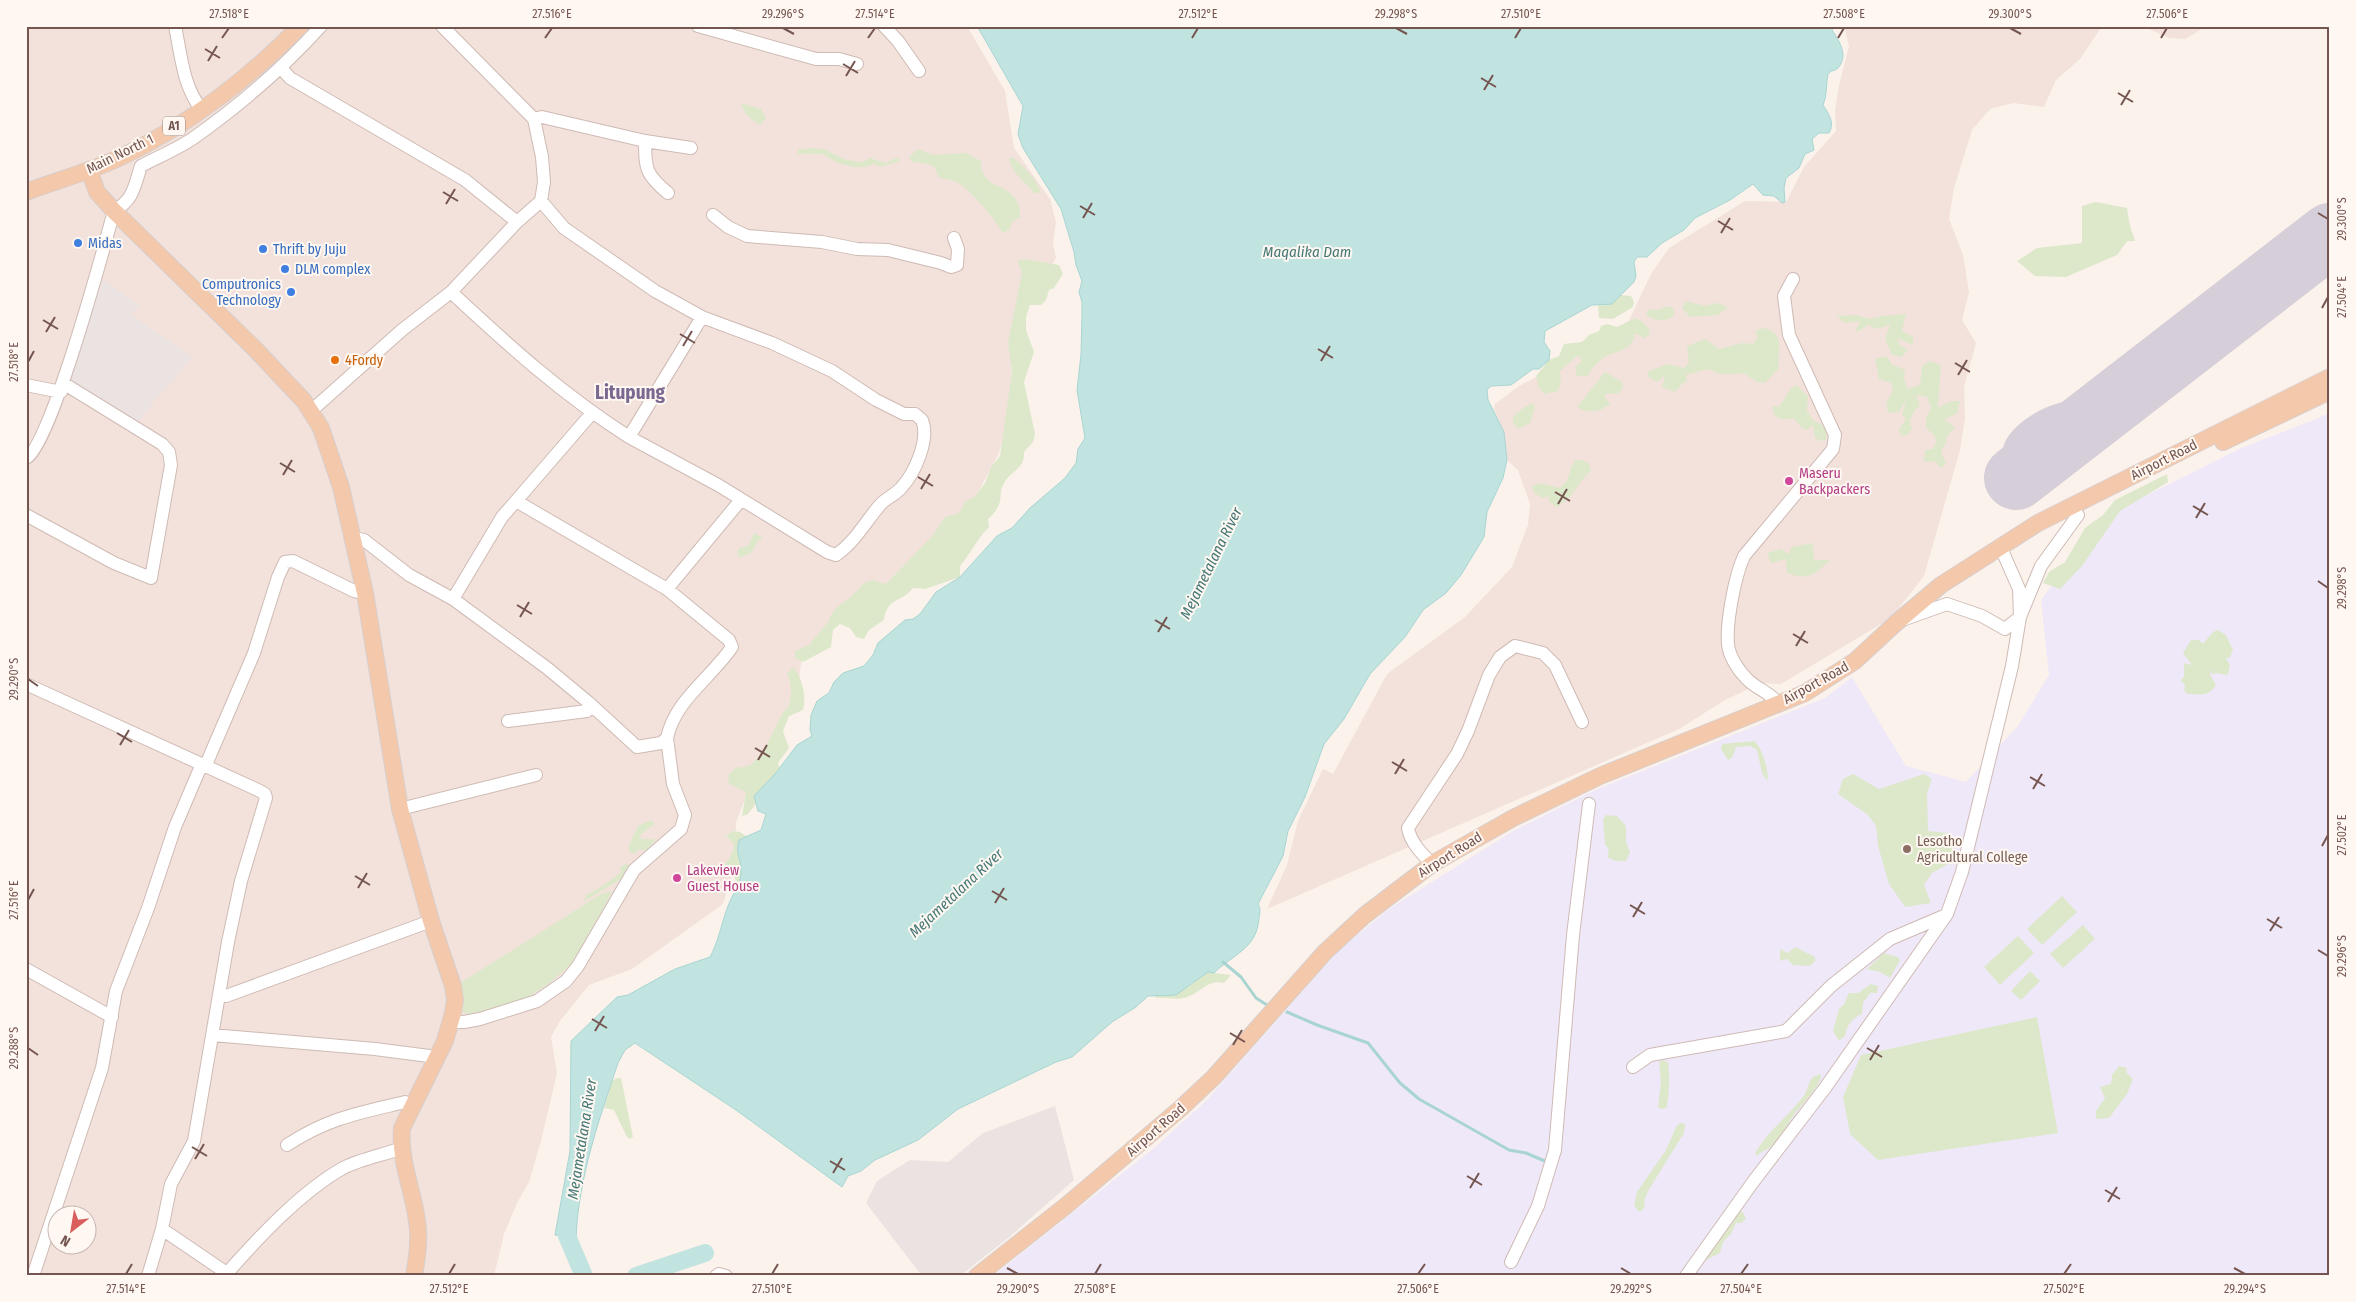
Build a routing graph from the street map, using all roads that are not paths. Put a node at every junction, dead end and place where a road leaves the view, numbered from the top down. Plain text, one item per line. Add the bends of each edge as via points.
1 (175, 26) edge
2 (300, 26) edge
3 (321, 26) edge
4 (442, 26) edge
5 (698, 26) edge
6 (744, 26) edge
7 (884, 26) edge
8 (736, 36) junction
9 (857, 64) dead end
10 (281, 68) junction
11 (919, 71) dead end
12 (202, 110) junction
13 (534, 119) junction
14 (645, 141) junction
15 (690, 148) dead end
16 (89, 170) junction
17 (26, 192) edge
18 (668, 193) dead end
19 (541, 201) junction
20 (114, 211) junction
21 (713, 215) dead end
22 (517, 222) junction
23 (954, 238) dead end
24 (1793, 279) dead end
25 (451, 292) junction
26 (702, 317) junction
27 (2330, 377) edge
28 (26, 385) edge
29 (62, 387) junction
30 (2330, 391) edge
31 (311, 411) junction
32 (592, 413) junction
33 (629, 437) junction
34 (26, 458) edge
35 (740, 500) junction
36 (516, 501) junction
37 (2078, 515) junction
38 (26, 516) edge
39 (354, 538) junction
40 (2001, 548) junction
41 (667, 589) junction
42 (365, 593) junction
43 (453, 599) junction
44 (2020, 617) junction
45 (1896, 623) junction
46 (26, 684) edge
47 (1779, 704) junction
48 (591, 707) junction
49 (508, 721) dead end
50 (1582, 722) dead end
51 (666, 738) junction
52 (203, 766) junction
53 (536, 775) dead end
54 (1589, 804) dead end
55 (400, 809) junction
56 (1432, 864) junction
57 (1946, 914) junction
58 (431, 921) junction
59 (26, 969) edge
60 (220, 996) junction
61 (112, 1017) junction
62 (451, 1022) junction
63 (212, 1036) junction
64 (437, 1057) junction
65 (1633, 1068) dead end
66 (412, 1105) junction
67 (287, 1145) dead end
68 (402, 1148) junction
69 (162, 1229) junction
70 (1512, 1262) dead end
71 (230, 1274) edge
72 (33, 1276) edge
73 (148, 1276) edge
74 (414, 1276) edge
75 (716, 1276) edge
76 (726, 1276) edge
77 (977, 1276) edge
78 (1686, 1276) edge

1 - 12 street via 186,80
2 - 12 main road, Main North 1 / A1
3 - 10 street
4 - 13 street
5 - 8 street
6 - 8 street
7 - 11 street
8 - 9 street via 816,59 838,59
10 - 20 street via 190,140 142,166 127,203
10 - 22 street via 298,82 465,180
12 - 16 main road, Main North 1 / A1 via 124,155
13 - 14 street via 542,117 568,122
13 - 19 street via 544,174
14 - 15 street
14 - 18 street via 645,168 656,184
16 - 17 main road, Main North 1 / A1
16 - 20 main road via 97,192
19 - 22 street
19 - 26 street via 564,228 656,291
20 - 29 street
20 - 31 main road via 293,388
21 - 23 street via 747,236 888,250 955,268 958,249
22 - 25 street
24 - 47 street via 1784,296 1789,335 1835,435 1833,449 1744,556 1738,570 1728,645 1736,665 1746,678 1754,686 1772,694
25 - 31 street via 402,330
25 - 32 street via 526,361
26 - 33 street
26 - 35 street via 772,343 832,371 876,400 904,414 915,414 925,426 916,462 906,482 882,503 851,542 836,554 827,552
27 - 40 main road, Airport Road via 2038,523
28 - 29 street
29 - 34 street via 36,446
29 - 38 street via 162,444 170,452 150,578 114,563
30 - 37 main road, Airport Road via 2087,507
31 - 39 main road via 321,428 341,487
32 - 33 street
32 - 36 street
33 - 35 street
35 - 41 street
36 - 41 street
36 - 43 street via 502,517
37 - 40 main road, Airport Road
37 - 44 street via 2040,566
39 - 42 main road
39 - 43 street via 364,540 409,575
40 - 44 street via 2020,589
40 - 45 main road, Airport Road via 1941,585
41 - 51 street via 729,640 732,647 678,710
42 - 52 street via 354,591 292,561 285,562 257,645
42 - 55 main road
43 - 48 street via 547,668
44 - 45 street via 2005,629 1982,616 1947,604
44 - 57 street via 2012,666 1962,872
45 - 47 main road, Airport Road via 1855,661 1805,693
46 - 52 street
47 - 56 main road, Airport Road via 1600,776 1512,818
48 - 49 street via 588,711
48 - 51 street via 637,747 660,743
50 - 56 street via 1555,665 1543,653 1515,646 1500,657 1480,694 1468,731 1456,754 1408,828 1420,851
51 - 62 street via 673,784 685,814 681,828 634,870 578,966 566,981 536,1001 480,1019
52 - 60 street via 258,790 266,798 241,881
52 - 61 street via 175,827 116,991
53 - 55 street
54 - 70 street via 1573,935 1555,1150 1538,1206
55 - 58 main road
56 - 77 main road, Airport Road via 1365,915 1325,952 1214,1077 1161,1126
57 - 65 street via 1890,939 1831,986 1786,1031 1650,1054
57 - 78 street via 1836,1073
58 - 60 street
58 - 62 main road via 452,986
59 - 61 street
60 - 63 street
61 - 72 street via 102,1068
62 - 64 main road
63 - 64 street via 375,1048
63 - 69 street via 194,1141 171,1184
64 - 66 main road
66 - 67 street via 405,1102 345,1116 312,1129
66 - 68 main road via 402,1128
68 - 71 street via 345,1167 317,1185 248,1250
68 - 74 main road via 419,1238
69 - 71 street
69 - 73 street
75 - 76 street

